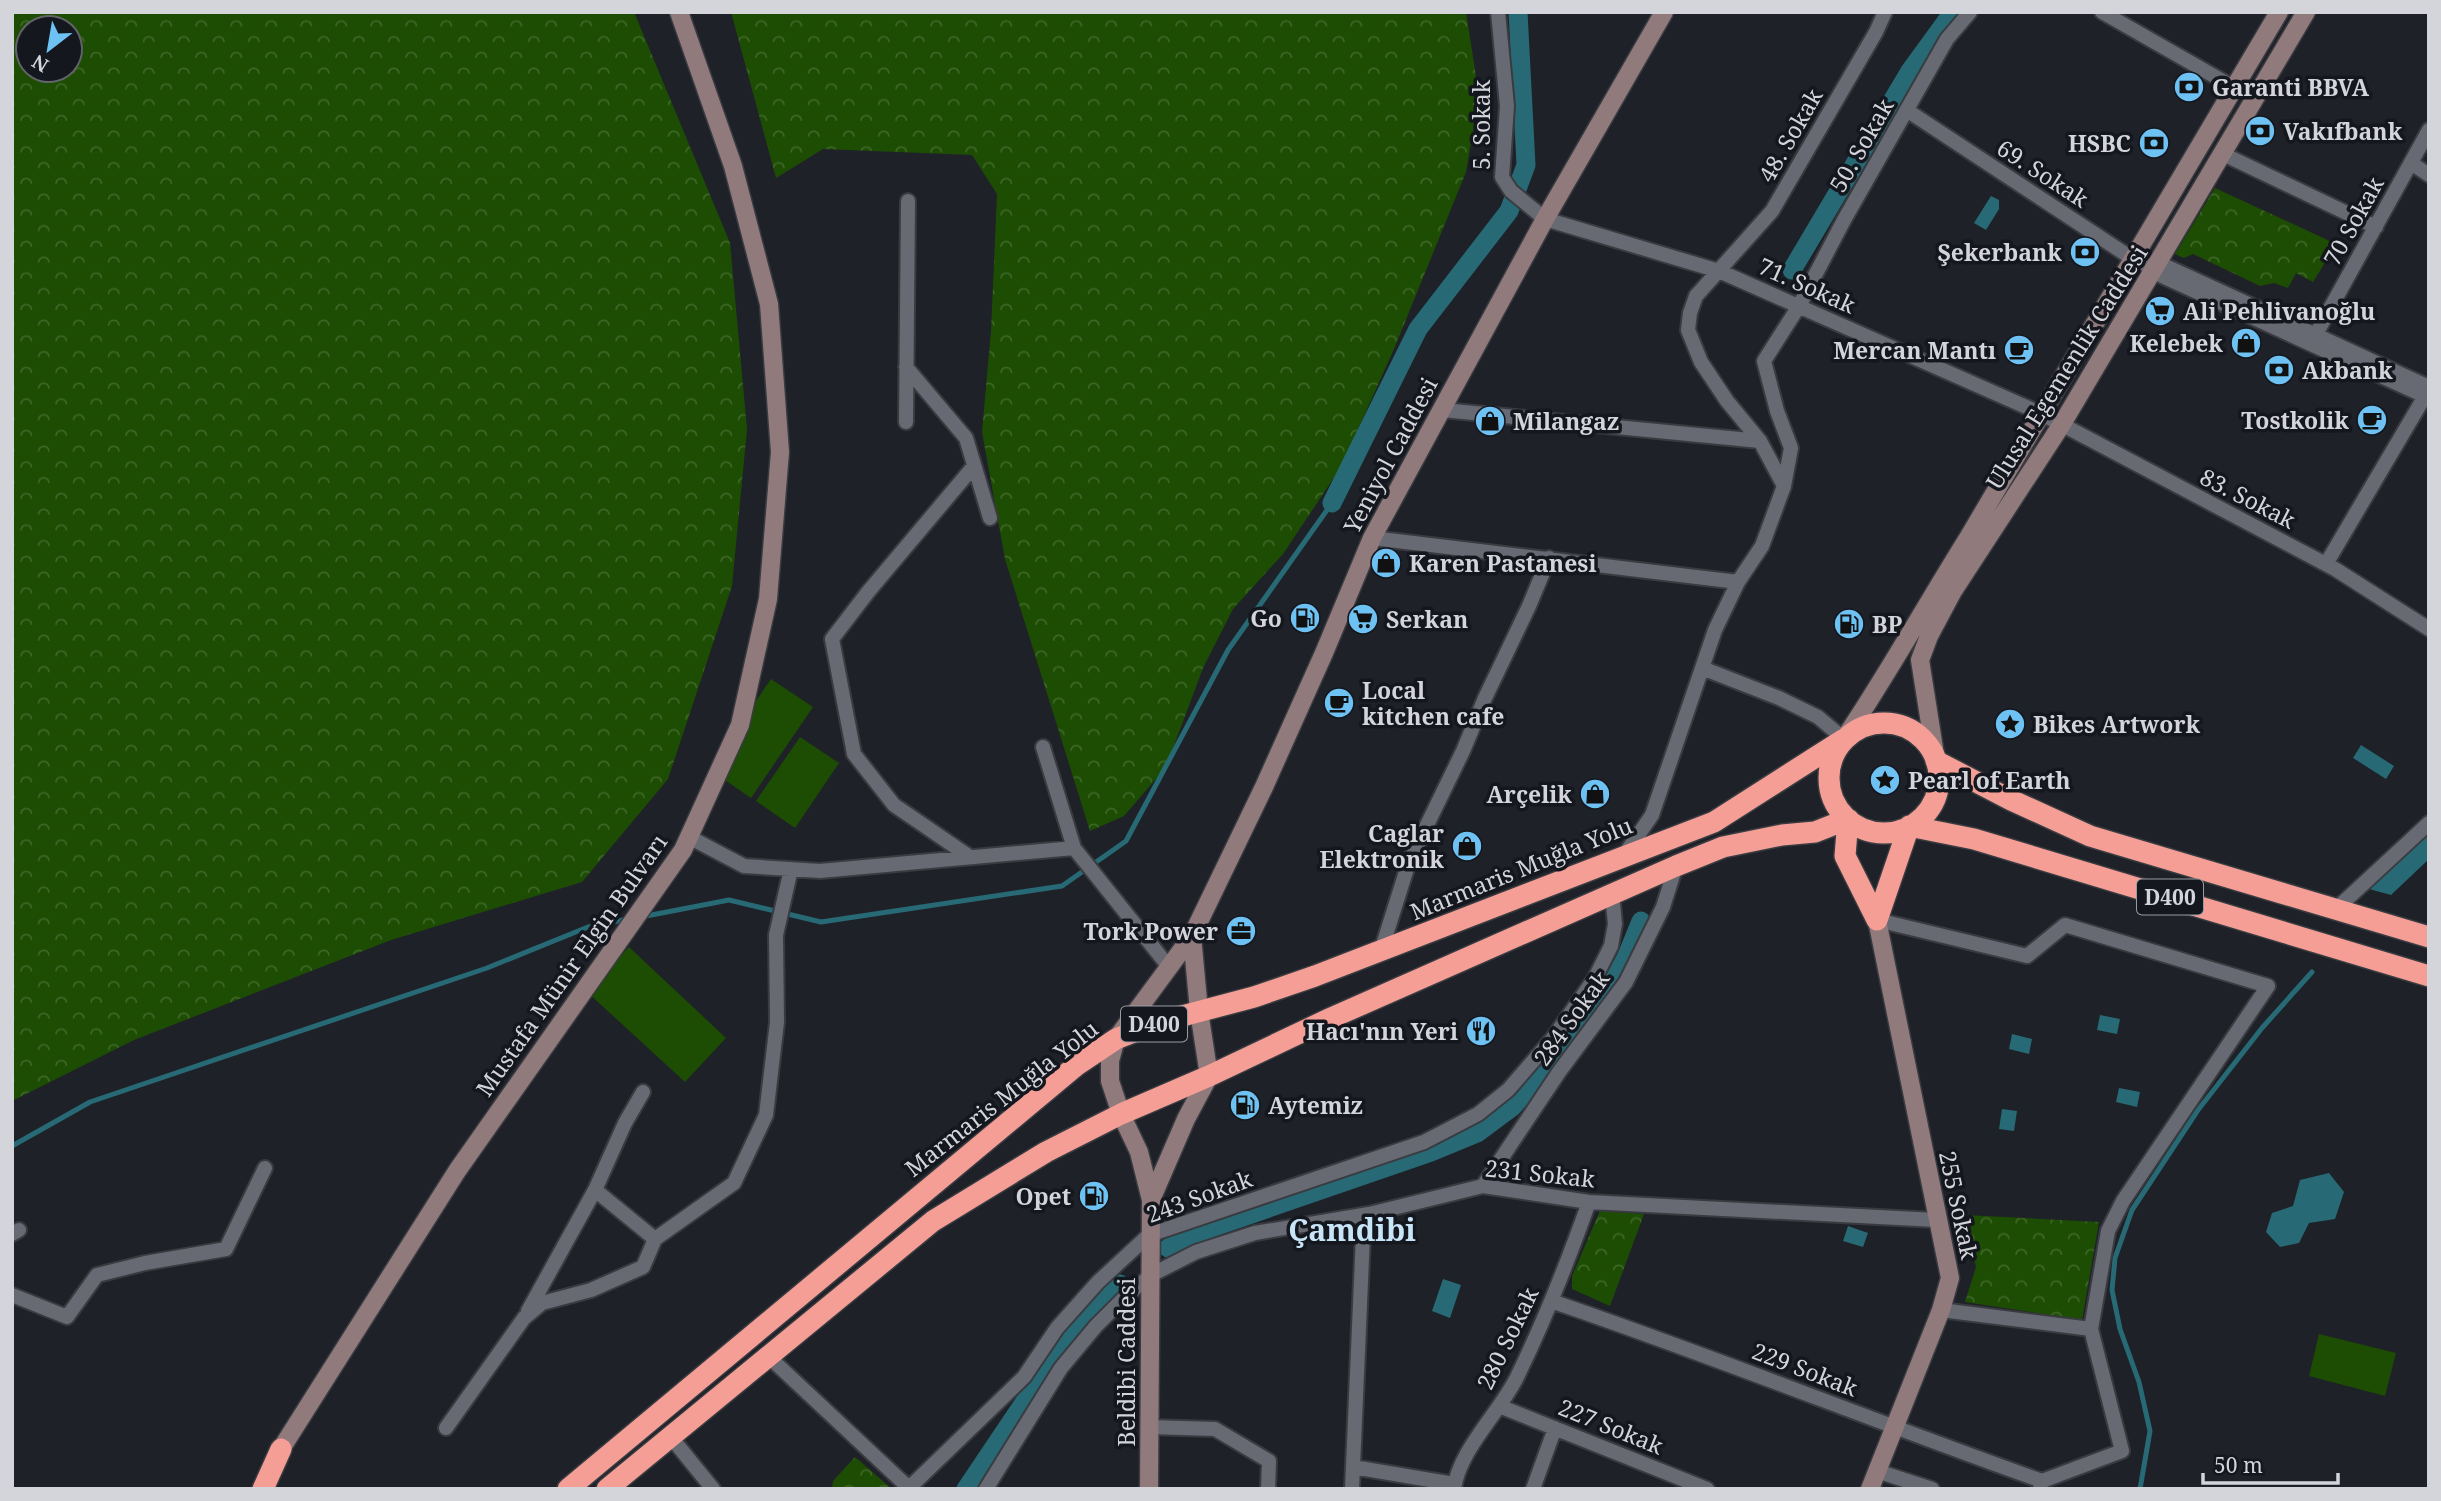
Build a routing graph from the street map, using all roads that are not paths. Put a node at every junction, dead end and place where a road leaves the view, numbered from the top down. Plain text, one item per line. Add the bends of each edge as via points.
1 (679, 12) edge
2 (1498, 12) edge
3 (1664, 12) edge
4 (1885, 12) edge
5 (1970, 12) edge
6 (2102, 12) edge
7 (2279, 12) edge
8 (2306, 12) edge
9 (2235, 88) junction
10 (1908, 111) junction
11 (2429, 130) edge
12 (2223, 154) junction
13 (2411, 163) junction
14 (2429, 175) edge
15 (908, 201) dead end
16 (1545, 219) junction
17 (2376, 227) junction
18 (2133, 259) junction
19 (2156, 268) junction
20 (1719, 271) junction
21 (1799, 306) junction
22 (2316, 334) junction
23 (906, 368) junction
24 (2427, 394) edge
25 (1443, 410) junction
26 (2042, 414) junction
27 (906, 422) dead end
28 (2062, 424) junction
29 (1760, 440) junction
30 (974, 466) junction
31 (1784, 486) junction
32 (990, 518) dead end
33 (1372, 538) junction
34 (1549, 558) junction
35 (2326, 564) junction
36 (1738, 582) junction
37 (2429, 629) edge
38 (1702, 668) junction
39 (1844, 739) junction
40 (1043, 747) dead end
41 (1936, 761) junction
42 (1848, 819) junction
43 (2429, 823) edge
44 (1909, 826) junction
45 (689, 836) junction
46 (1074, 848) junction
47 (1625, 854) junction
48 (970, 856) junction
49 (1675, 866) junction
50 (791, 869) junction
51 (1612, 893) junction
52 (2335, 910) junction
53 (1877, 920) junction
54 (2428, 934) edge
55 (1192, 936) junction
56 (1381, 951) junction
57 (1169, 967) junction
58 (2429, 976) edge
59 (1199, 1011) junction
60 (1116, 1039) junction
61 (1209, 1076) junction
62 (643, 1092) dead end
63 (1121, 1114) junction
64 (265, 1168) dead end
65 (1483, 1185) junction
66 (595, 1190) junction
67 (1151, 1200) junction
68 (1589, 1202) junction
69 (1369, 1214) junction
70 (1936, 1220) junction
71 (1149, 1235) junction
72 (655, 1239) junction
73 (1151, 1275) junction
74 (12, 1295) edge
75 (1551, 1301) junction
76 (1941, 1310) junction
77 (524, 1318) junction
78 (2091, 1329) junction
79 (768, 1356) junction
80 (1499, 1406) junction
81 (1150, 1427) junction
82 (446, 1428) dead end
83 (1555, 1428) junction
84 (1894, 1428) junction
85 (670, 1436) junction
86 (281, 1449) joint
87 (1353, 1467) junction
88 (1877, 1471) junction
89 (2041, 1485) edge
90 (1454, 1487) edge
91 (909, 1488) edge
92 (987, 1488) edge
93 (263, 1489) edge
94 (568, 1489) edge
95 (607, 1489) edge
96 (713, 1489) edge
97 (1149, 1489) edge
98 (1268, 1489) edge
99 (1352, 1489) edge
100 (1533, 1489) edge
101 (1707, 1489) edge
102 (1870, 1489) edge
103 (1932, 1489) edge

1 - 45 street, Mustafa Münir Elgin Bulvarı via 733,166 769,304 780,452 768,599 740,725
2 - 16 street, 5. Sokak via 1507,106 1502,177 1511,191
3 - 16 street, Yeniyol Caddesi
4 - 20 street, 48. Sokak via 1772,211
5 - 10 street, 50. Sokak via 1947,39
6 - 9 street
7 - 9 street, Ulusal Egemenlik Caddesi
8 - 12 street, Ulusal Egemenlik Caddesi
9 - 18 street, Ulusal Egemenlik Caddesi
10 - 18 street, 69. Sokak
10 - 21 street, 50. Sokak
11 - 13 street, 70 Sokak
12 - 17 street
12 - 19 street, Ulusal Egemenlik Caddesi
13 - 14 street
13 - 17 street, 70 Sokak
15 - 23 street
16 - 20 street, 71. Sokak
16 - 25 street, Yeniyol Caddesi
17 - 22 street, 70 Sokak
18 - 19 street, 69. Sokak
18 - 26 street, Ulusal Egemenlik Caddesi
19 - 22 street
19 - 24 street
19 - 28 street, Ulusal Egemenlik Caddesi
20 - 21 street, 71. Sokak
20 - 29 street, 48. Sokak via 1696,296 1688,330 1701,362
21 - 26 street, 71. Sokak
21 - 31 street, 50. Sokak via 1764,361 1791,449
22 - 24 street
23 - 27 street
23 - 30 street via 966,438
24 - 35 street
25 - 29 street
25 - 33 street, Yeniyol Caddesi
26 - 28 street, 83. Sokak
26 - 39 street, Ulusal Egemenlik Caddesi
28 - 35 street, 83. Sokak
28 - 41 street, Ulusal Egemenlik Caddesi via 1928,636 1920,660
29 - 31 street, 48. Sokak
30 - 32 street
30 - 48 street via 832,639 854,754 894,804
31 - 36 street, 50. Sokak via 1762,545
33 - 34 street
33 - 55 street, Yeniyol Caddesi via 1297,714
34 - 36 street
34 - 56 street via 1409,862
35 - 37 street, 83. Sokak
36 - 38 street, 50. Sokak
38 - 39 street via 1818,717
38 - 47 street, 50. Sokak via 1652,815
39 - 41 highway, D400 via 1860,728 1896,724 1914,732
39 - 42 highway via 1829,771 1836,806
39 - 47 highway, Marmaris Muğla Yolu / D400 via 1714,822
40 - 46 street
41 - 44 highway via 1936,796 1927,812
41 - 52 highway, D400 via 2090,836
42 - 44 highway, D400 via 1880,833
42 - 49 highway via 1815,832 1723,847
42 - 53 highway via 1845,856
43 - 52 street
44 - 53 highway
44 - 58 highway, D400 via 1974,839
45 - 50 street via 744,866
45 - 86 street, Mustafa Münir Elgin Bulvarı via 457,1171
46 - 48 street
46 - 57 street
47 - 56 highway, Marmaris Muğla Yolu / D400
48 - 50 street via 820,871
49 - 51 highway
49 - 65 street, 284 Sokak via 1663,907 1626,982
50 - 72 street via 776,935 777,1022 766,1115 733,1183
51 - 61 highway
51 - 71 street, 243 Sokak via 1615,924 1611,946 1595,978 1553,1038 1508,1090 1478,1114 1424,1142
52 - 54 highway, D400
53 - 70 street, 255 Sokak
53 - 78 street via 2027,956 2065,925 2268,986 2123,1201 2108,1231
55 - 57 street, Yeniyol Caddesi
55 - 59 street
56 - 59 highway, Marmaris Muğla Yolu / D400 via 1254,997
57 - 60 street, Yeniyol Caddesi
59 - 60 highway, Marmaris Muğla Yolu / D400
59 - 61 street
60 - 63 street, Yeniyol Caddesi via 1111,1081
60 - 94 highway, Marmaris Muğla Yolu / D400 via 1077,1065
61 - 63 highway
61 - 67 street
62 - 66 street
63 - 67 street via 1139,1152
63 - 79 highway via 1046,1152 933,1221
64 - 74 street via 226,1249 97,1275 67,1317
65 - 68 street, 231 Sokak
65 - 69 street, 231 Sokak
66 - 72 street
66 - 77 street
67 - 71 street, Beldibi Caddesi
68 - 70 street, 231 Sokak
68 - 75 street, 280 Sokak
69 - 73 street, 231 Sokak via 1255,1233 1196,1252
69 - 87 street via 1362,1249
70 - 76 street, 255 Sokak via 1950,1278
71 - 73 street, Beldibi Caddesi
71 - 91 street, 243 Sokak via 1056,1328 1024,1377
72 - 77 street via 643,1267 591,1290 542,1303
73 - 81 street, Beldibi Caddesi
73 - 92 street, 231 Sokak via 1096,1326 1061,1368
75 - 80 street, 280 Sokak via 1517,1379
75 - 84 street, 229 Sokak
76 - 78 street
76 - 84 street, 255 Sokak
77 - 82 street
78 - 89 street via 2122,1451
79 - 85 highway
79 - 91 street, 243 Sokak
80 - 83 street, 227 Sokak
80 - 90 street, 280 Sokak via 1465,1459
81 - 97 street, Beldibi Caddesi
81 - 98 street via 1215,1429 1269,1461
83 - 100 street
83 - 101 street, 227 Sokak
84 - 88 street, 255 Sokak
84 - 89 street, 229 Sokak
85 - 95 highway
85 - 96 street
86 - 93 highway
87 - 90 street
87 - 99 street
88 - 102 street, 255 Sokak
88 - 103 street

